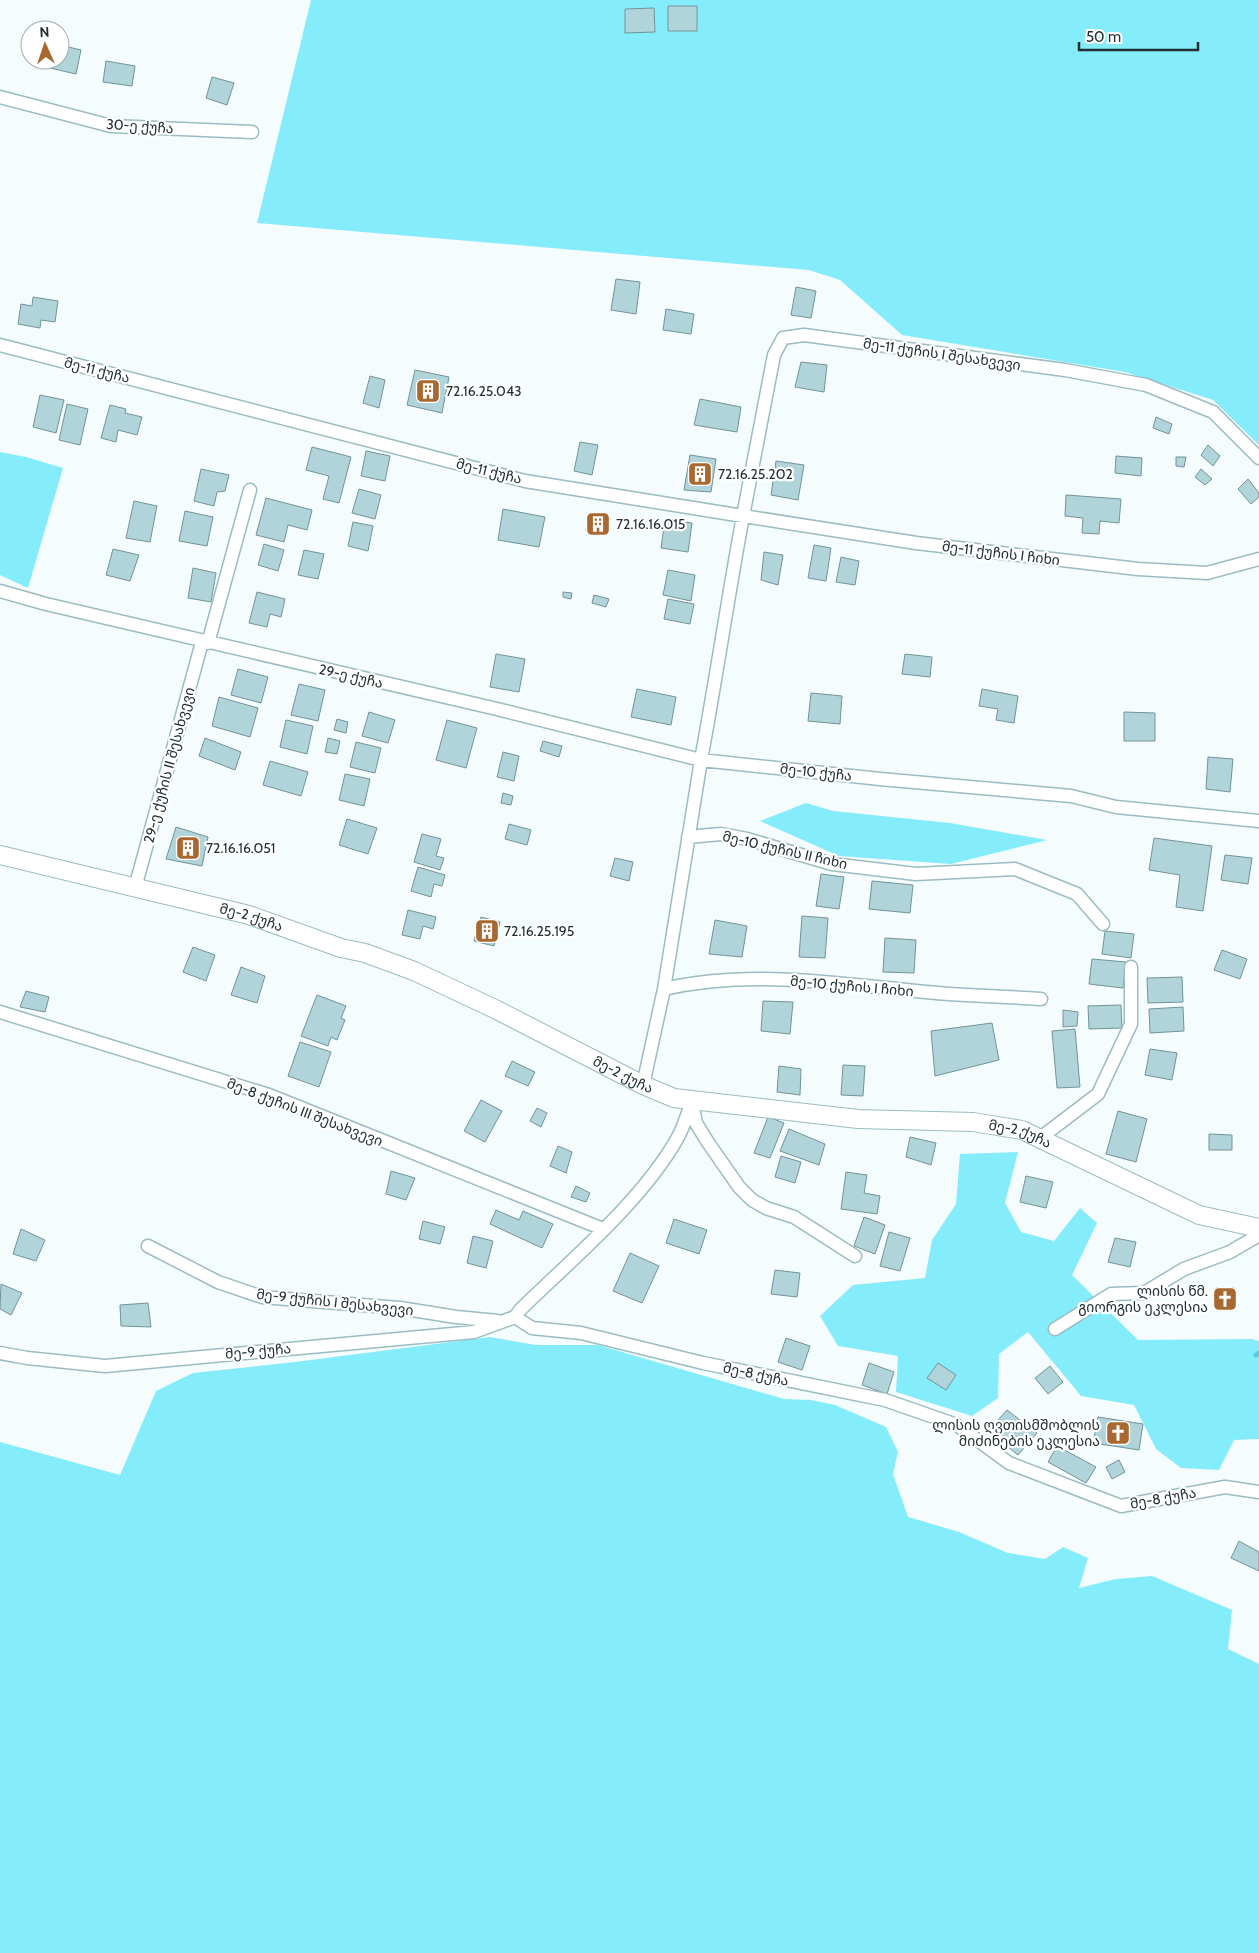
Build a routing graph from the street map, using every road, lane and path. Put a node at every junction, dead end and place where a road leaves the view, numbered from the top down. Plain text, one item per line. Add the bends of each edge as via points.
1 (0, 97) edge
2 (252, 132) dead end
3 (0, 345) edge
4 (1259, 458) edge
5 (250, 490) dead end
6 (743, 516) junction
7 (1259, 559) edge
8 (0, 591) edge
9 (205, 642) junction
10 (701, 760) junction
11 (1259, 820) edge
12 (688, 836) junction
13 (0, 855) edge
14 (135, 888) junction
15 (1103, 924) dead end
16 (1132, 967) dead end
17 (664, 989) junction
18 (1040, 999) dead end
19 (0, 1012) edge
20 (643, 1085) junction
21 (692, 1100) junction
22 (1039, 1139) junction
23 (1259, 1228) edge
24 (603, 1229) junction
25 (1259, 1235) edge
26 (148, 1246) dead end
27 (855, 1256) dead end
28 (509, 1319) junction
29 (1055, 1329) dead end
30 (0, 1354) edge
31 (1259, 1492) edge

1 - 2 street, 30-ე ქუჩა via 111,126
3 - 6 street, მე-11 ქუჩა via 525,481
4 - 6 street, მე-11 ქუჩის I შესახვევი via 1213,412 1146,385 1065,370 804,335 783,338 774,355
5 - 9 street, 29-ე ქუჩის II შესახვევი
6 - 7 street, მე-11 ქუჩის I ჩიხი via 916,543 1138,569 1207,573
6 - 10 street
8 - 9 street, 29-ე ქუჩა
9 - 10 street, 29-ე ქუჩა
9 - 14 street, 29-ე ქუჩის II შესახვევი
10 - 11 street, მე-10 ქუჩა via 1071,796 1116,807
10 - 12 street
12 - 15 street, მე-10 ქუჩის II ჩიხი via 721,834 832,864 916,874 1015,869 1076,894
12 - 17 street
13 - 14 main road, მე-2 ქუჩა
14 - 20 main road, მე-2 ქუჩა via 249,916 414,971
16 - 22 street via 1131,1024 1098,1094
17 - 18 street, მე-10 ქუჩის I ჩიხი via 696,982 798,980
17 - 20 street
19 - 24 street, მე-8 ქუჩის III შესახვევი via 269,1095
20 - 21 main road, მე-2 ქუჩა via 674,1098
21 - 22 main road, მე-2 ქუჩა via 858,1119 973,1122 1022,1130
21 - 24 street via 677,1138 661,1163 638,1193
21 - 27 street via 696,1123 739,1187 752,1200 794,1217
22 - 23 main road, მე-2 ქუჩა via 1199,1215
24 - 28 street
25 - 29 street via 1230,1252 1184,1269 1144,1293 1111,1294
26 - 28 street, მე-9 ქუჩის I შესახვევი via 218,1282 262,1298
28 - 30 street, მე-9 ქუჩა via 474,1332 105,1366
28 - 31 street, მე-8 ქუჩა via 532,1328 581,1333 703,1363 885,1400 957,1425 1009,1463 1121,1506 1225,1487

